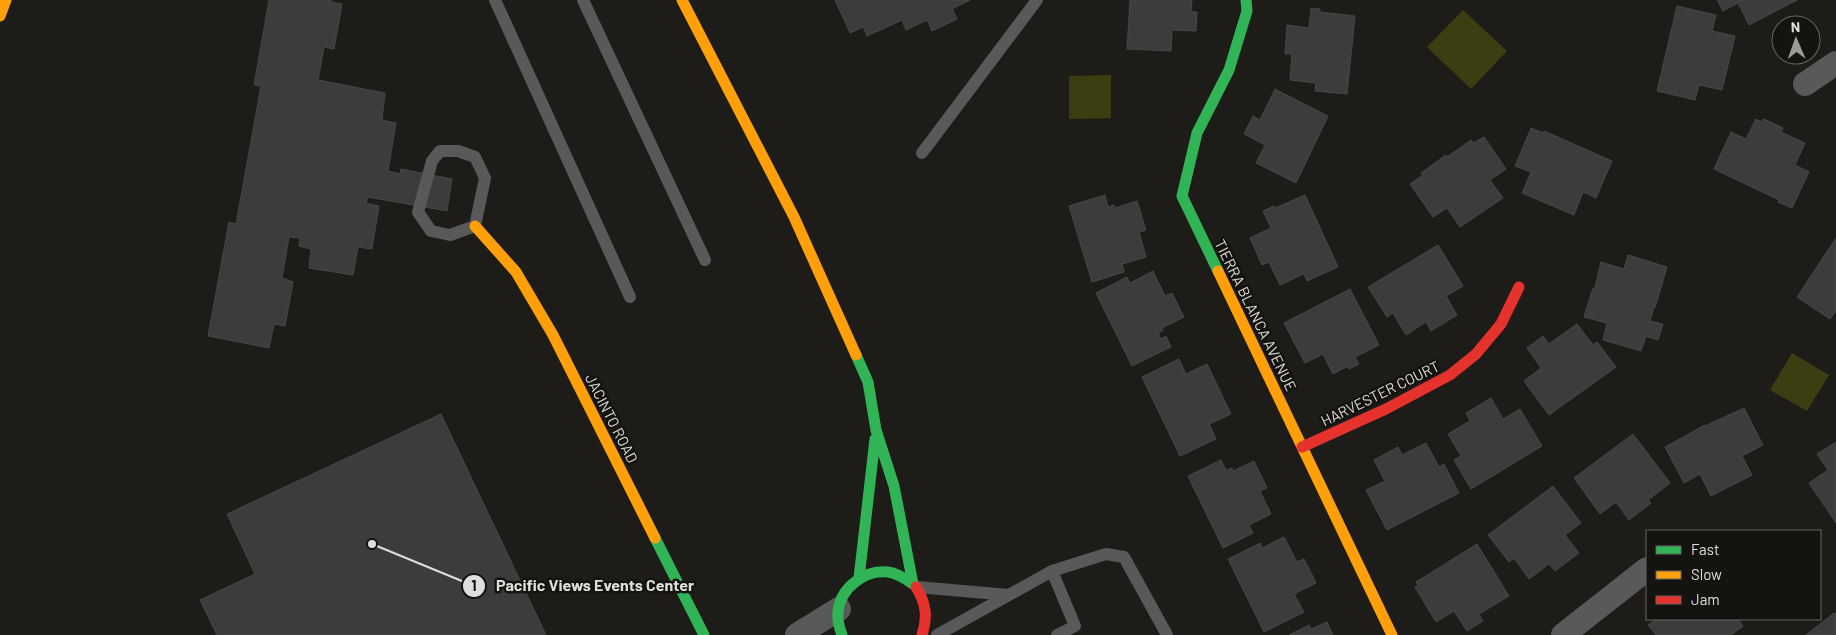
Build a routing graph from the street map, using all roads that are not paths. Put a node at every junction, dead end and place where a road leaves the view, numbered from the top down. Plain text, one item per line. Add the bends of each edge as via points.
1 (6, 0) edge
2 (494, 0) edge
3 (583, 0) edge
4 (682, 0) edge
5 (1037, 0) edge
6 (1246, 0) edge
7 (0, 16) edge
8 (1836, 63) edge
9 (1805, 84) dead end
10 (922, 153) dead end
11 (475, 226) junction
12 (705, 260) dead end
13 (1519, 287) dead end
14 (630, 297) dead end
15 (876, 430) junction
16 (1302, 447) junction
17 (1646, 570) edge
18 (1052, 571) junction
19 (859, 578) junction
20 (915, 586) junction
21 (1009, 595) junction
22 (839, 609) junction
23 (704, 635) edge
24 (797, 635) edge
25 (842, 635) edge
26 (922, 635) edge
27 (937, 635) edge
28 (1057, 635) edge
29 (1167, 635) edge
30 (1392, 635) edge
31 (1564, 635) edge

1 - 7 street
2 - 14 lane
3 - 12 lane
4 - 15 street via 798,225 868,382
5 - 10 lane
6 - 16 street, TIERRA BLANCA AVENUE via 1247,12 1229,70 1197,133 1182,196
8 - 9 street
11 - 11 lane via 484,178 475,157 458,151 440,151 432,160 418,212 430,231 450,235
11 - 23 street, JACINTO ROAD via 516,272 553,335
13 - 16 street, HARVESTER COURT via 1501,324 1476,354 1450,375 1386,409
15 - 19 street
15 - 20 street via 894,486
16 - 30 street, TIERRA BLANCA AVENUE
17 - 31 street
18 - 21 lane
18 - 28 lane via 1075,626
18 - 29 lane via 1106,554 1124,557
19 - 20 street via 874,572 888,572 902,576
19 - 22 street via 848,588
20 - 21 lane
20 - 26 street via 926,609
21 - 27 lane
22 - 24 street
22 - 25 street

